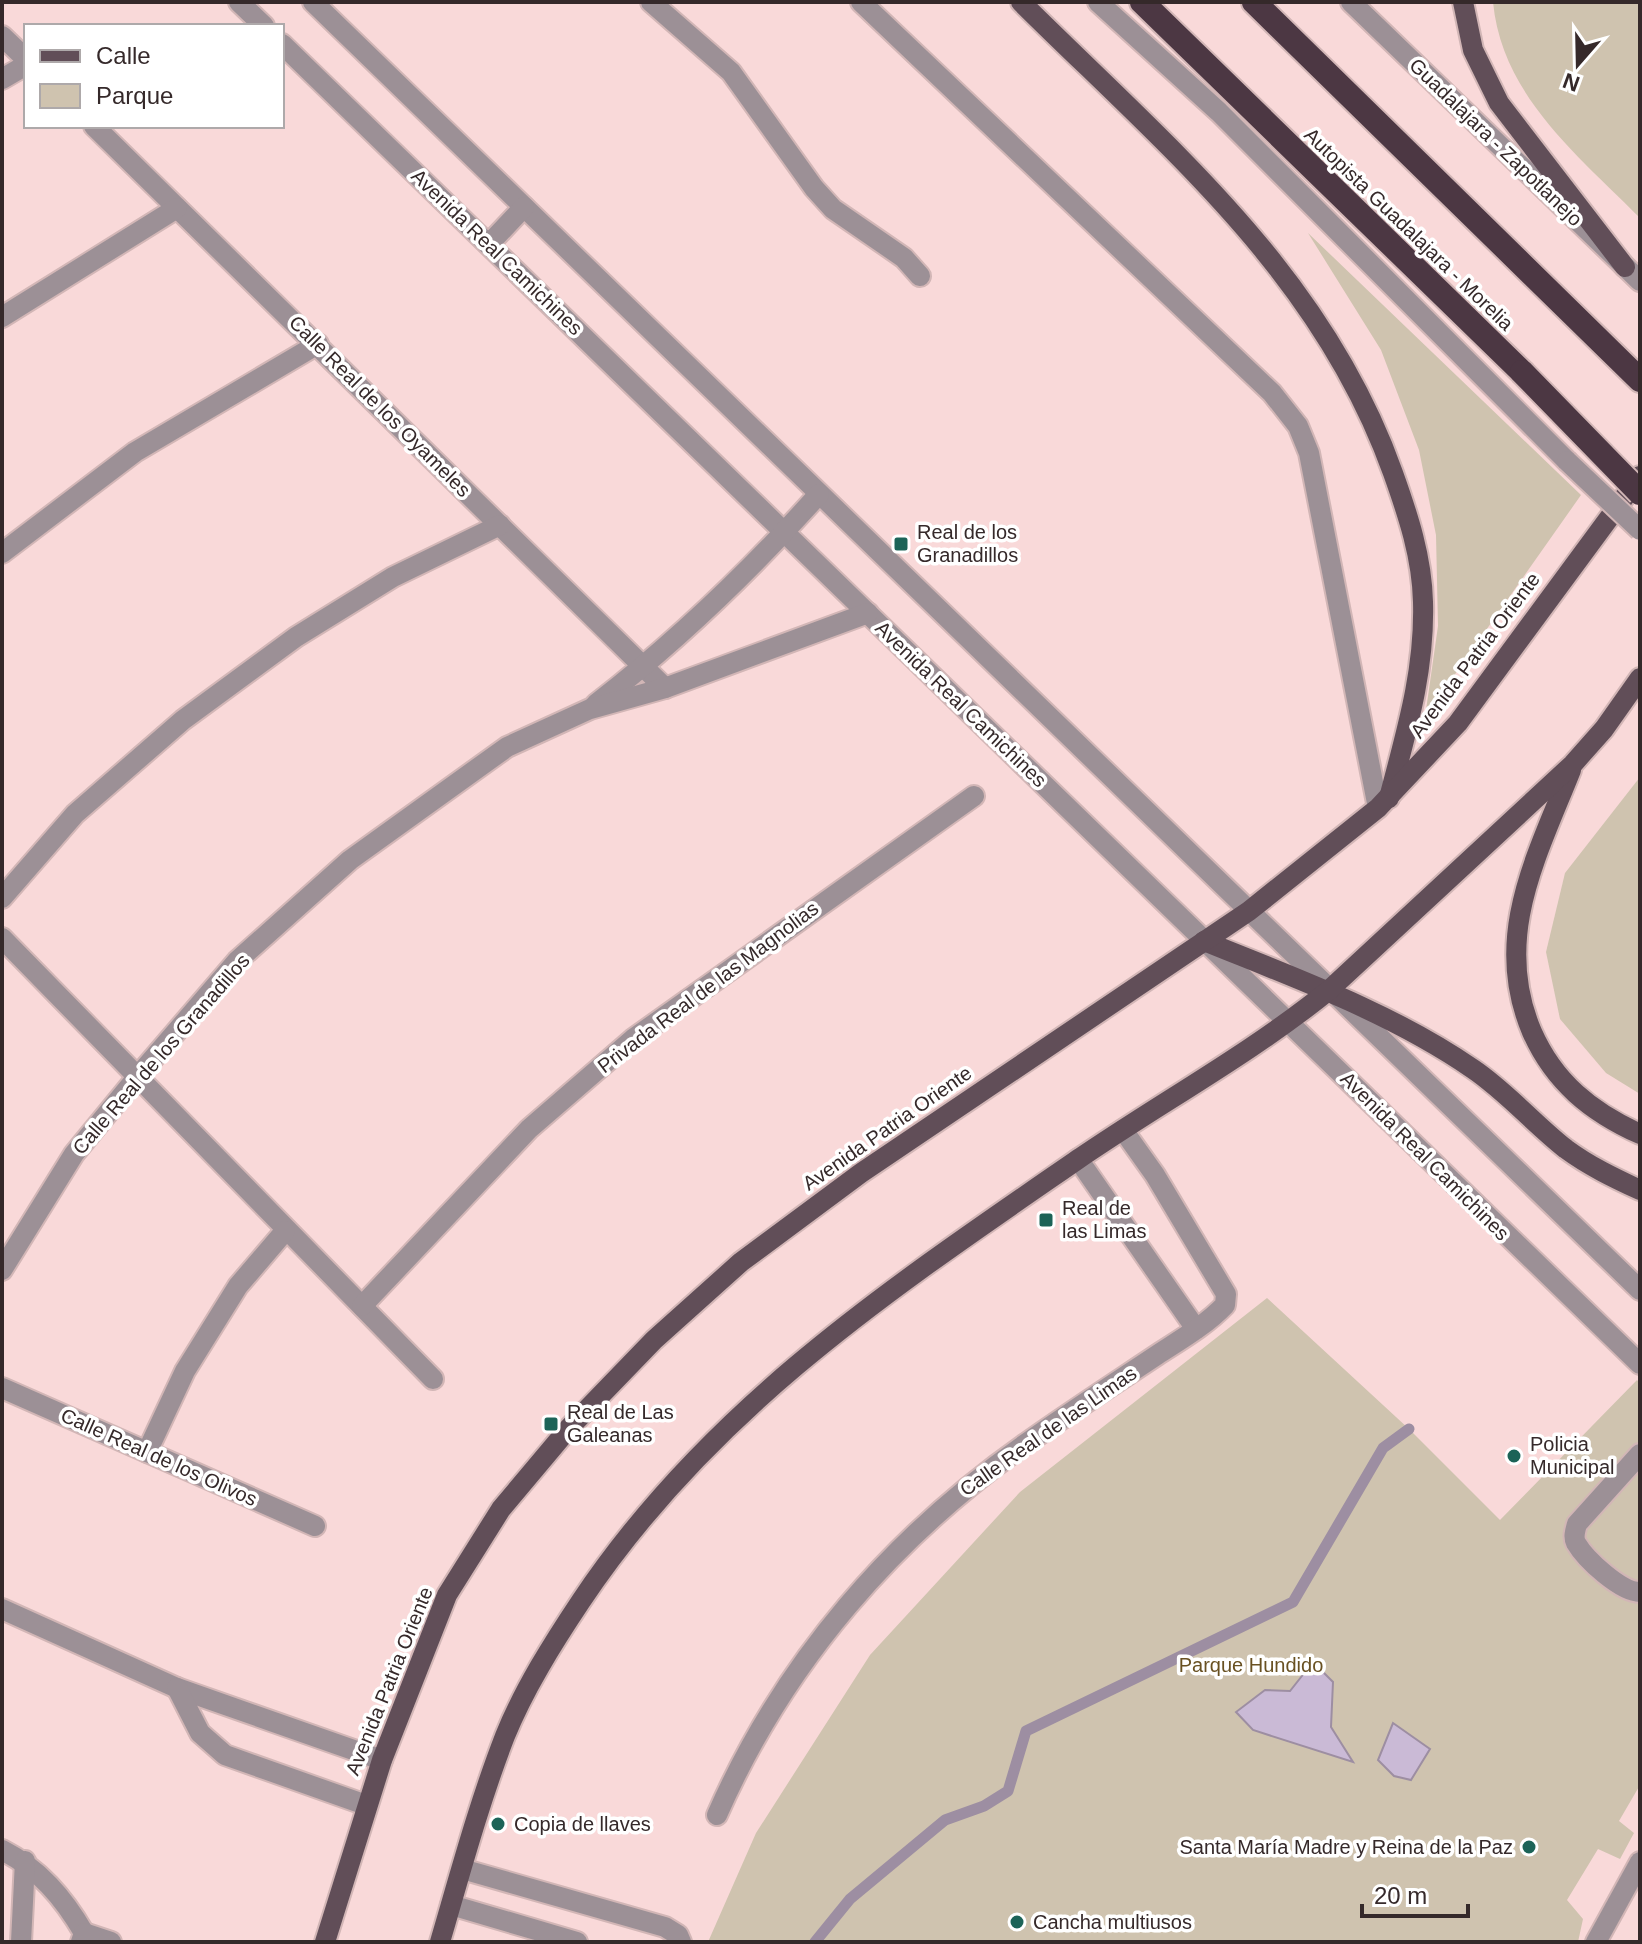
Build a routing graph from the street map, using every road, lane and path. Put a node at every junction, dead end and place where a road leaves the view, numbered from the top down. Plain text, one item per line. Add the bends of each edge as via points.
1 (239, 2) edge
2 (313, 2) edge
3 (651, 2) edge
4 (861, 2) edge
5 (1021, 2) edge
6 (1098, 2) edge
7 (1142, 2) edge
8 (1254, 2) edge
9 (1351, 2) edge
10 (1374, 2) edge
11 (1463, 2) edge
12 (262, 24) edge
13 (2, 36) edge
14 (1386, 36) junction
15 (284, 46) edge
16 (24, 60) edge
17 (24, 63) edge
18 (2, 79) edge
19 (96, 128) edge
20 (524, 207) junction
21 (177, 208) junction
22 (489, 244) junction
23 (1625, 267) junction
24 (920, 276) dead end
25 (1640, 281) edge
26 (2, 317) edge
27 (318, 344) junction
28 (1640, 380) edge
29 (1640, 476) edge
30 (1640, 493) edge
31 (819, 494) junction
32 (500, 525) junction
33 (1640, 530) edge
34 (785, 532) junction
35 (2, 553) edge
36 (868, 613) junction
37 (645, 665) junction
38 (1640, 678) edge
39 (665, 688) junction
40 (590, 709) junction
41 (1573, 764) junction
42 (974, 796) dead end
43 (1383, 803) junction
44 (2, 898) edge
45 (1249, 911) junction
46 (2, 938) edge
47 (1204, 941) junction
48 (1328, 991) junction
49 (1289, 1022) junction
50 (138, 1076) junction
51 (1123, 1130) junction
52 (1640, 1134) edge
53 (1078, 1159) junction
54 (1640, 1190) edge
55 (285, 1231) junction
56 (2, 1270) edge
57 (1640, 1290) edge
58 (362, 1306) junction
59 (1196, 1329) junction
60 (1640, 1364) edge
61 (433, 1379) dead end
62 (2, 1388) edge
63 (147, 1452) junction
64 (1640, 1454) edge
65 (315, 1526) dead end
66 (1640, 1592) edge
67 (2, 1609) edge
68 (177, 1688) junction
69 (382, 1760) junction
70 (366, 1805) junction
71 (717, 1815) dead end
72 (2, 1850) edge
73 (25, 1861) junction
74 (1640, 1862) edge
75 (462, 1869) junction
76 (451, 1905) junction
77 (83, 1938) edge
78 (679, 1938) edge
79 (21, 1942) edge
80 (111, 1942) edge
81 (325, 1942) edge
82 (440, 1942) edge
83 (577, 1942) edge
84 (1596, 1942) edge

1 - 12 street
2 - 20 street
3 - 24 street via 731,72 833,209 904,258
4 - 43 street via 1272,393 1298,426 1309,453
5 - 43 main road via 1252,232 1311,309 1385,450 1421,566 1423,616 1419,679
6 - 33 street, bridge via 1219,112
7 - 30 highway, Autopista Guadalajara - Morelia, bridge
8 - 28 highway
9 - 14 street, Guadalajara - Zapotlanejo
10 - 14 street
11 - 23 main road via 1473,50 1499,103
13 - 16 street
14 - 23 street, Guadalajara - Zapotlanejo
15 - 22 street, Avenida Real Camichines
17 - 18 street
19 - 21 street, Calle Real de los Oyameles
20 - 22 street
20 - 31 street
21 - 26 street
21 - 27 street, Calle Real de los Oyameles
22 - 34 street, Avenida Real Camichines
23 - 25 street, Guadalajara - Zapotlanejo
27 - 32 street, Calle Real de los Oyameles
27 - 35 street via 135,452
29 - 43 main road, Avenida Patria Oriente via 1458,723
31 - 34 street, Calle Real de los Granadillos
31 - 45 street
32 - 37 street, Calle Real de los Oyameles
32 - 44 street via 393,577 296,637 183,720 75,814
34 - 36 street, Avenida Real Camichines
34 - 37 street, Calle Real de los Granadillos
36 - 39 street, Calle Real de los Granadillos
36 - 47 street, Avenida Real Camichines
37 - 39 street, Calle Real de los Oyameles
37 - 40 street, Calle Real de los Granadillos
38 - 41 main road
39 - 40 street, Calle Real de los Granadillos
40 - 50 street, Calle Real de los Granadillos via 507,747 350,860 237,961
41 - 48 main road
41 - 52 main road via 1526,888 1513,953 1516,990 1551,1070 1594,1109
42 - 58 street, Privada Real de las Magnolias via 633,1039 529,1129
43 - 45 main road, Avenida Patria Oriente
45 - 47 main road, Avenida Patria Oriente
45 - 48 street
46 - 50 street
47 - 48 main road
47 - 49 street, Avenida Real Camichines
47 - 69 main road, Avenida Patria Oriente via 861,1173 741,1262 654,1340 501,1509 447,1595
48 - 49 main road
48 - 54 main road via 1476,1070 1565,1148
48 - 57 street
49 - 51 main road
49 - 60 street, Avenida Real Camichines
50 - 55 street
50 - 56 street, Calle Real de los Granadillos via 74,1154
51 - 53 main road
51 - 59 street, Calle Real de las Limas via 1226,1294 1225,1305
53 - 59 street
53 - 75 main road via 805,1355 723,1428 666,1490 607,1562 554,1642 506,1735
55 - 58 street
55 - 63 street via 230,1298 185,1371
58 - 61 street
59 - 71 street, Calle Real de las Limas via 963,1488 880,1568 827,1628 777,1700
62 - 63 street, Calle Real de los Olivos
63 - 65 street, Calle Real de los Olivos
64 - 66 street via 1577,1524 1574,1535 1577,1545 1620,1588
67 - 68 street
68 - 69 street
68 - 70 street via 200,1733 225,1755
69 - 70 main road, Avenida Patria Oriente
70 - 81 main road, Avenida Patria Oriente
72 - 73 street
73 - 77 street via 54,1888
73 - 79 street
74 - 84 street
75 - 76 main road
75 - 78 street via 665,1927
76 - 82 main road
76 - 83 street
77 - 80 street

